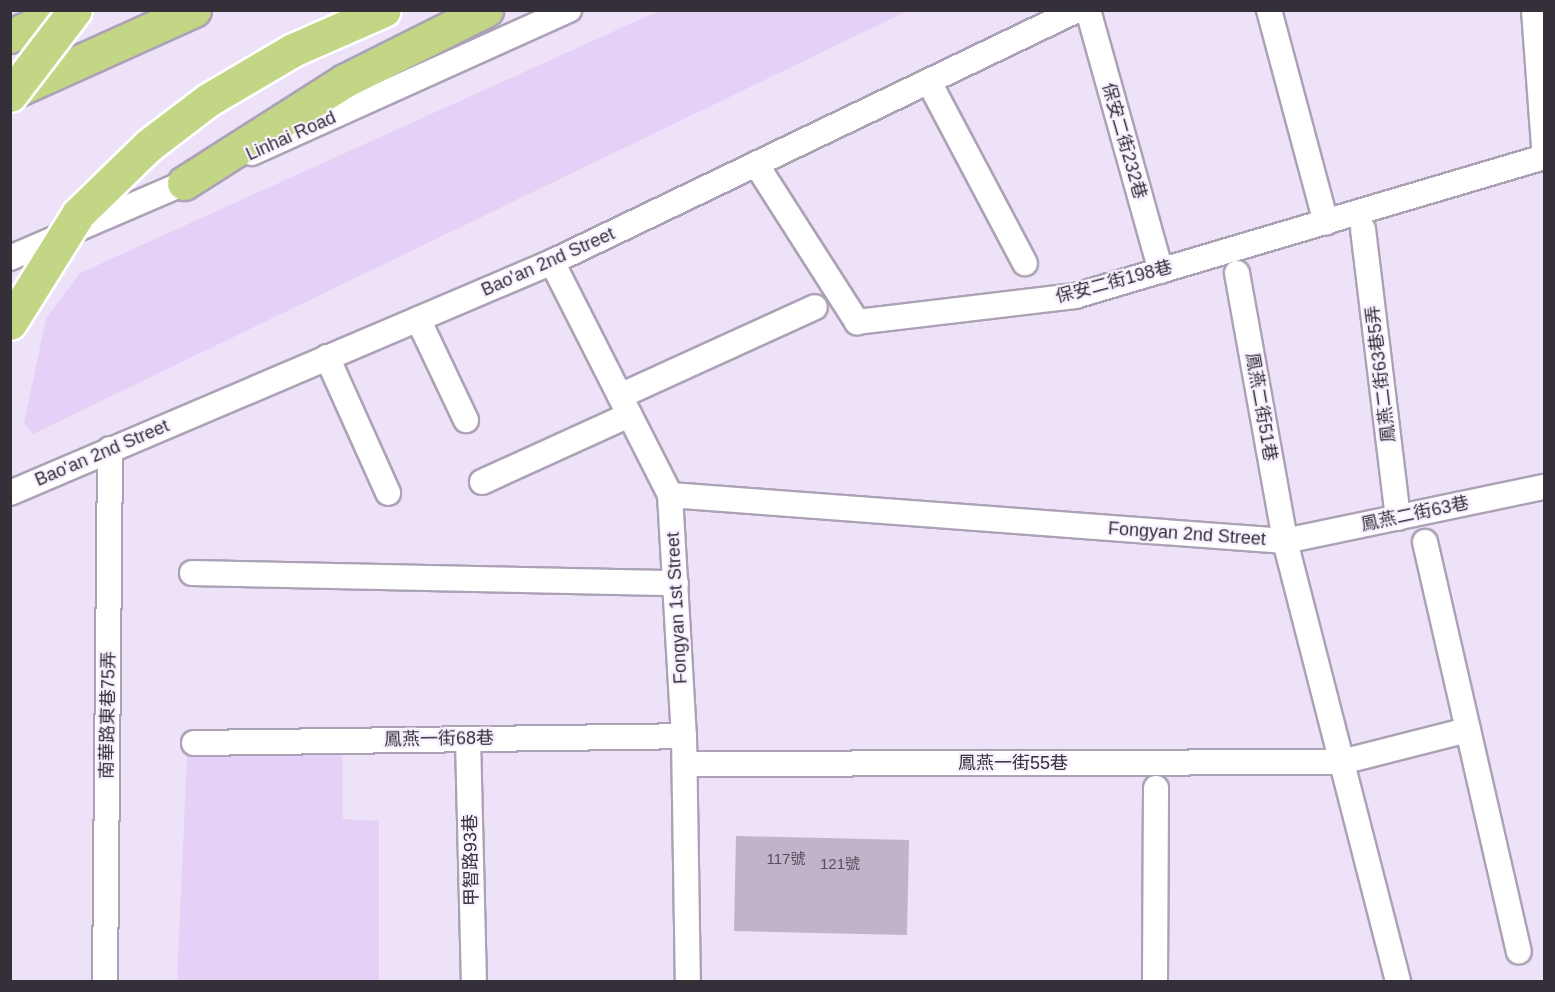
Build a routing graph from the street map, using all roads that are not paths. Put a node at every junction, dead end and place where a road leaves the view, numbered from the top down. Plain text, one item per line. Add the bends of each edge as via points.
1 (69, 10) edge
2 (75, 10) edge
3 (194, 10) edge
4 (384, 10) edge
5 (486, 10) edge
6 (569, 10) edge
7 (1077, 10) edge
8 (1088, 10) edge
9 (1269, 10) edge
10 (1534, 10) edge
11 (10, 36) edge
12 (928, 82) junction
13 (10, 94) edge
14 (1545, 147) edge
15 (1545, 157) edge
16 (756, 164) junction
17 (184, 183) junction
18 (1326, 222) junction
19 (1363, 230) dead end
20 (10, 258) edge
21 (552, 262) junction
22 (1025, 263) dead end
23 (1161, 271) junction
24 (1238, 273) dead end
25 (815, 307) dead end
26 (418, 319) junction
27 (10, 323) edge
28 (327, 357) junction
29 (625, 406) junction
30 (466, 420) dead end
31 (110, 448) junction
32 (482, 482) dead end
33 (1545, 487) edge
34 (10, 493) edge
35 (388, 493) dead end
36 (670, 495) junction
37 (1398, 518) junction
38 (1286, 541) junction
39 (1425, 542) dead end
40 (192, 573) dead end
41 (676, 583) junction
42 (1468, 730) junction
43 (684, 736) junction
44 (468, 739) junction
45 (194, 743) dead end
46 (1342, 762) junction
47 (685, 764) junction
48 (1156, 788) dead end
49 (1519, 951) dead end
50 (105, 981) edge
51 (474, 981) edge
52 (688, 981) edge
53 (1155, 981) edge
54 (1398, 981) edge

1 - 11 highway
2 - 13 highway, bridge
3 - 13 highway
4 - 27 highway, bridge via 284,56 208,100 149,145 78,214
5 - 17 highway via 345,81
6 - 17 street, Linhai Road
7 - 12 street, Bao'an 2nd Street
8 - 23 street, 保安二街232巷
9 - 18 street
10 - 14 street
12 - 16 street, Bao'an 2nd Street
12 - 22 street
15 - 18 street, 保安二街198巷
16 - 21 street, Bao'an 2nd Street
16 - 23 street, 保安二街198巷 via 857,322 1076,296
17 - 20 street, Linhai Road
18 - 23 street, 保安二街198巷
19 - 37 street, 鳳燕二街63巷5弄
21 - 26 street, Bao'an 2nd Street
21 - 29 street, Fongyan 1st Street
24 - 38 street, 鳳燕二街51巷
25 - 29 street
26 - 28 street, Bao'an 2nd Street
26 - 30 street
28 - 31 street, Bao'an 2nd Street
28 - 35 street
29 - 32 street
29 - 36 street, Fongyan 1st Street
31 - 34 street, Bao'an 2nd Street
31 - 50 street, 南華路東巷75弄
33 - 37 street, 鳳燕二街63巷
36 - 38 street, Fongyan 2nd Street
36 - 41 street, Fongyan 1st Street
37 - 38 street, 鳳燕二街63巷
38 - 46 street, Fongyan 2nd Street
39 - 42 street
40 - 41 street
41 - 43 street, Fongyan 1st Street
42 - 46 street, 鳳燕一街55巷
42 - 49 street
43 - 44 street, 鳳燕一街68巷
43 - 47 street, Fongyan 1st Street
44 - 45 street, 鳳燕一街68巷
44 - 51 street, 甲智路93巷
46 - 47 street, 鳳燕一街55巷
46 - 54 street, Fongyan 2nd Street
47 - 52 street, Fongyan 1st Street
48 - 53 street

